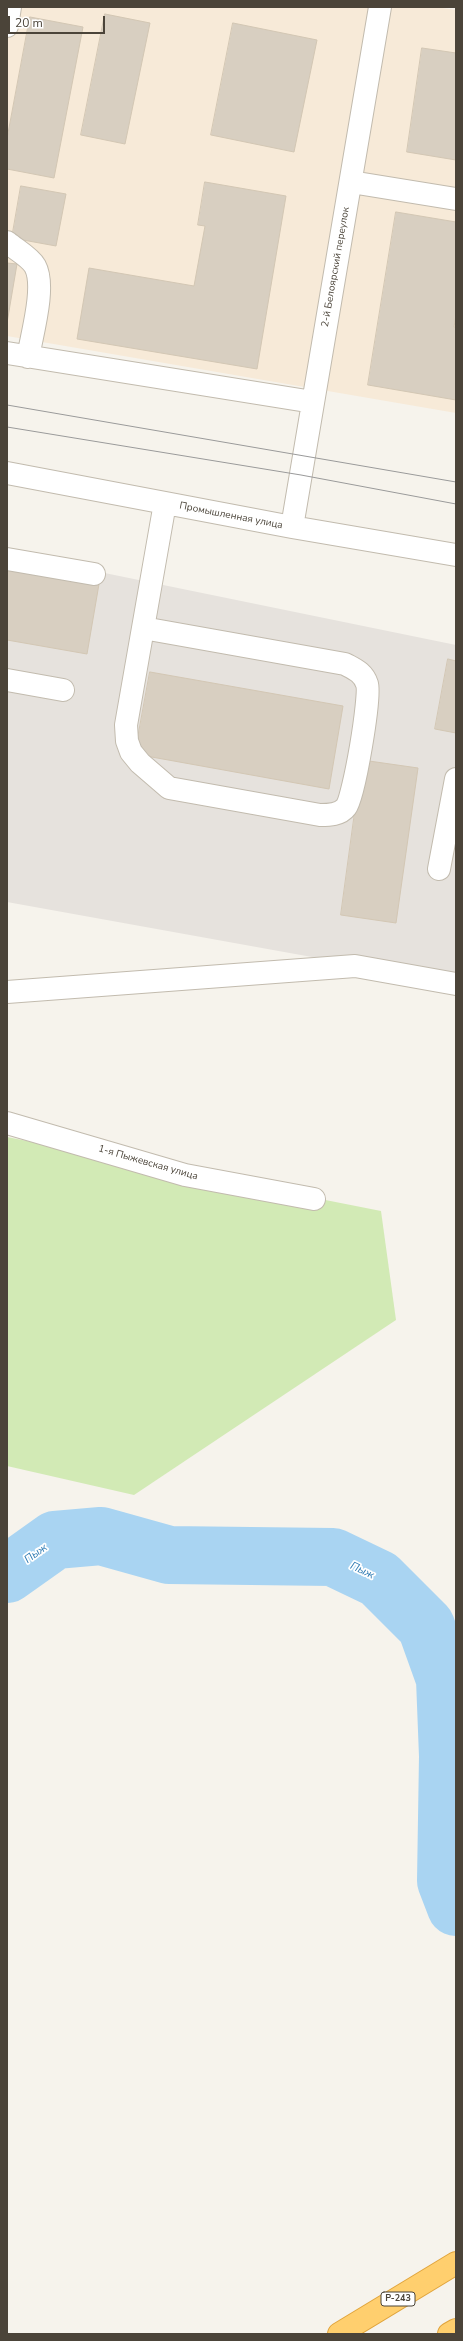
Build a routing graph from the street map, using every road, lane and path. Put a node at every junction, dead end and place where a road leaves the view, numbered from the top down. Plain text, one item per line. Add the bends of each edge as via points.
1 (10, 7) edge
2 (380, 7) edge
3 (7, 26) edge
4 (351, 182) junction
5 (456, 198) edge
6 (7, 242) edge
7 (7, 353) edge
8 (28, 357) junction
9 (313, 402) junction
10 (7, 473) edge
11 (165, 503) junction
12 (292, 527) junction
13 (456, 555) edge
14 (7, 559) edge
15 (94, 574) dead end
16 (143, 628) junction
17 (7, 680) edge
18 (63, 690) dead end
19 (456, 779) edge
20 (439, 869) dead end
21 (456, 984) edge
22 (7, 992) edge
23 (7, 1123) edge
24 (314, 1199) dead end
25 (456, 2263) edge
26 (456, 2330) edge
27 (339, 2334) edge
28 (449, 2334) edge

1 - 3 street
2 - 4 street, 2-й Белоярский переулок
4 - 5 street
4 - 9 street, 2-й Белоярский переулок
6 - 8 street via 34,264 39,276
7 - 8 street
8 - 9 street
9 - 12 street, 2-й Белоярский переулок
10 - 11 street, Промышленная улица
11 - 12 street, Промышленная улица
11 - 16 street
12 - 13 street, Промышленная улица
14 - 15 street
16 - 16 street via 345,664 359,671 367,684 368,699 352,790 346,808 335,814 320,815 169,788 140,763 131,752 126,725
17 - 18 street
19 - 20 street
21 - 22 street via 355,966
23 - 24 street, 1-я Пыжевская улица via 185,1175
25 - 27 highway, Р-243
26 - 28 highway

